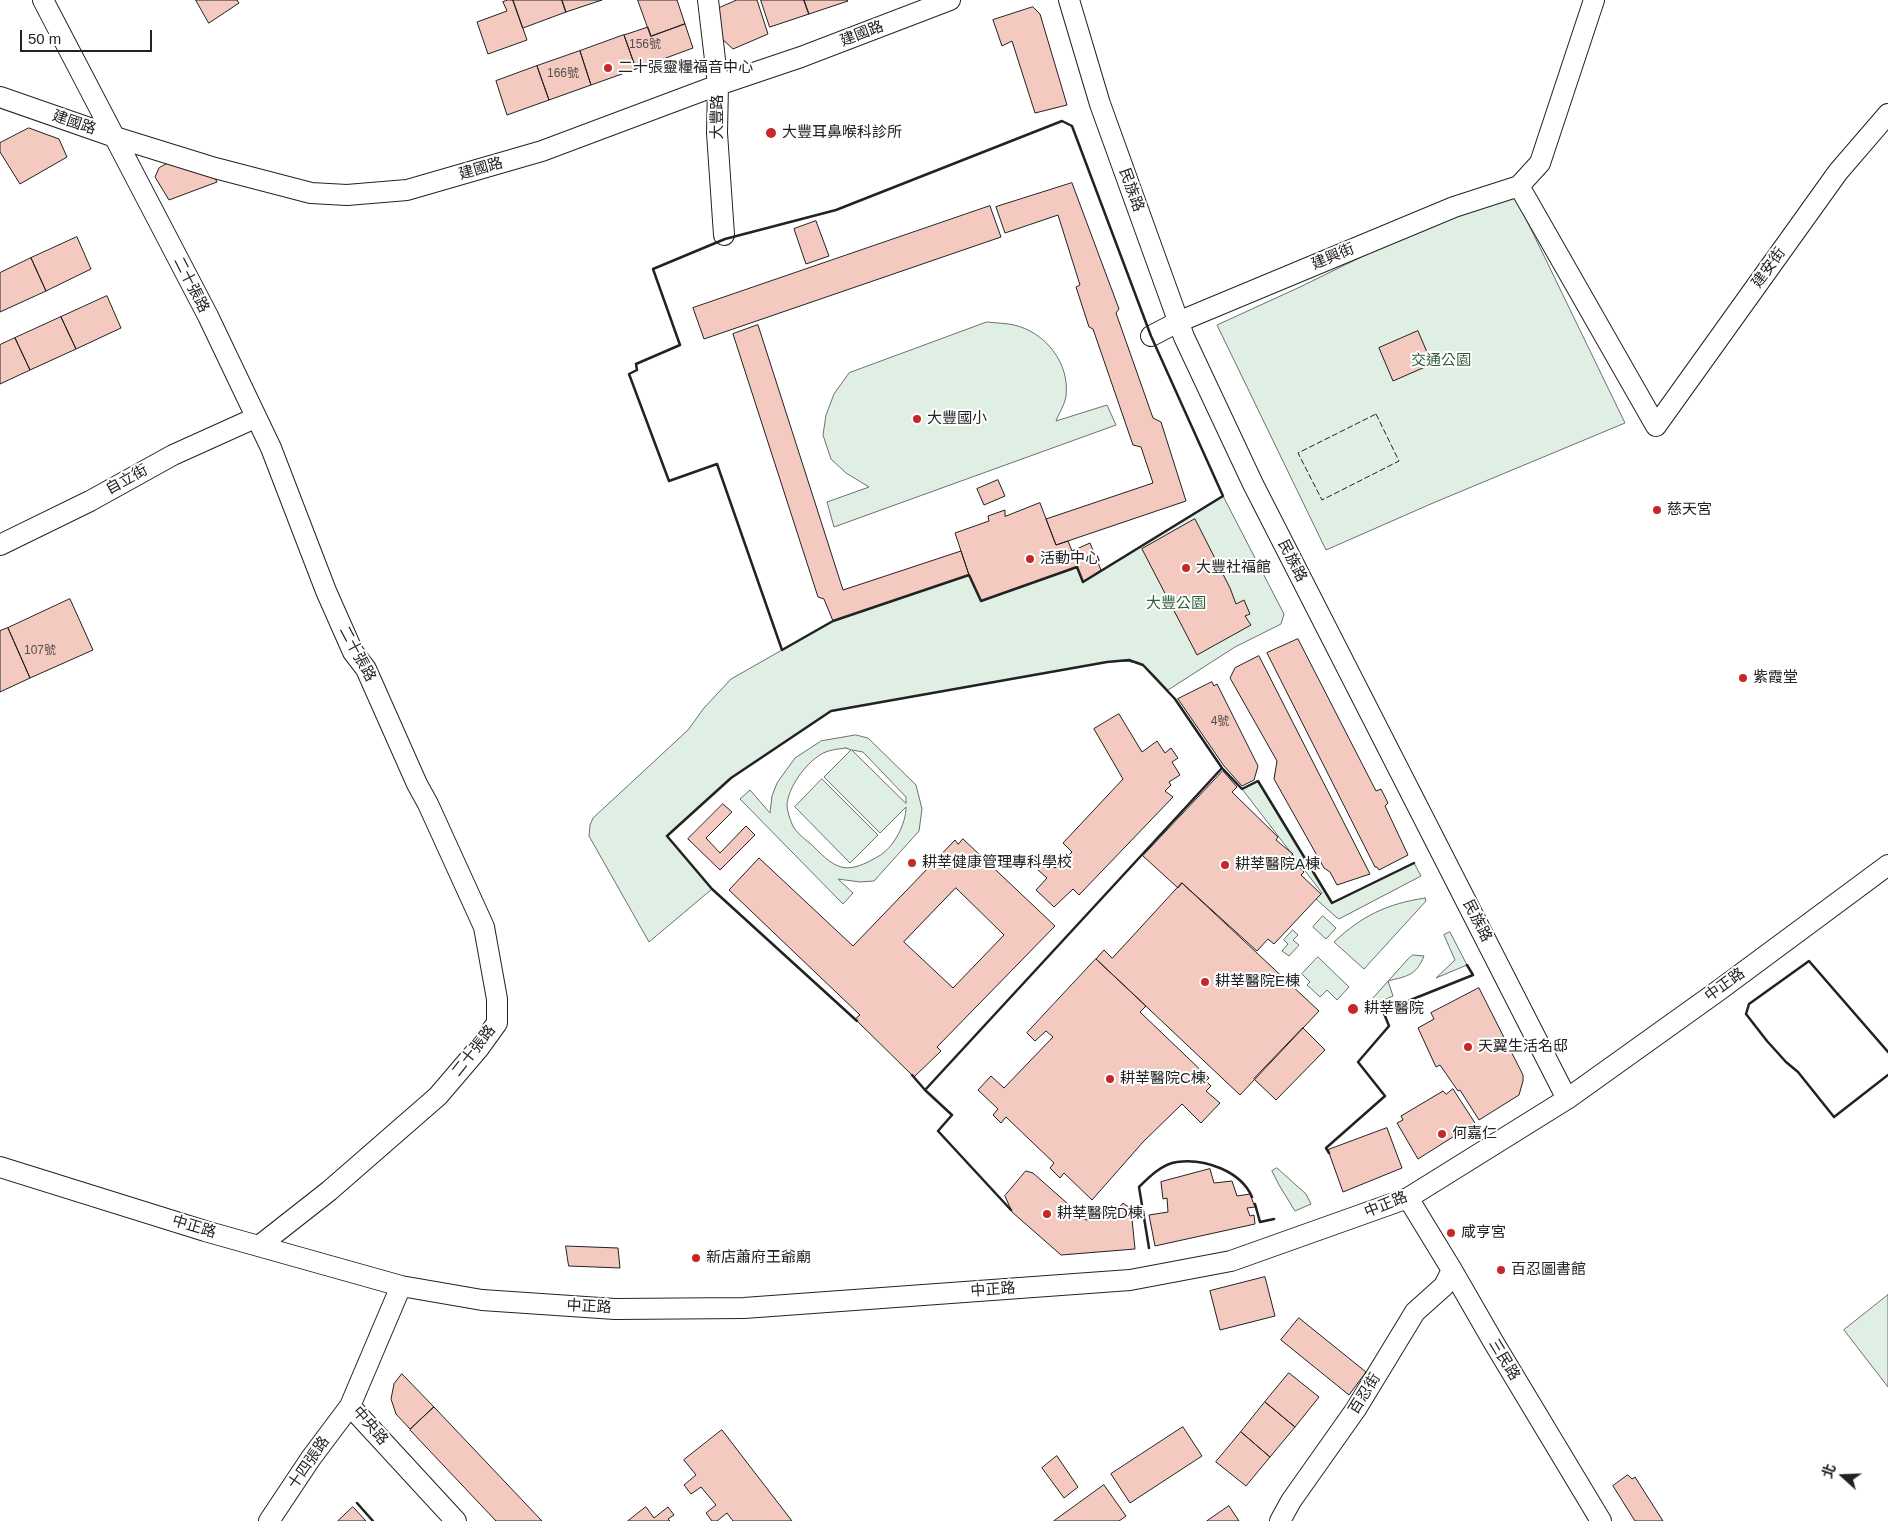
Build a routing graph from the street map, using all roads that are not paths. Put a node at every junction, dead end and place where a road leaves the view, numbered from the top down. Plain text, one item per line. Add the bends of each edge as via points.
1 (43, 0) edge
2 (708, 0) edge
3 (950, 0) edge
4 (1069, 0) edge
5 (1594, 0) edge
6 (718, 85) junction
7 (0, 97) edge
8 (1888, 114) edge
9 (115, 137) junction
10 (1519, 186) junction
11 (724, 235) dead end
12 (1178, 322) junction
13 (1151, 336) dead end
14 (255, 418) junction
15 (0, 545) edge
16 (1888, 864) edge
17 (1567, 1099) junction
18 (0, 1167) edge
19 (1408, 1198) junction
20 (259, 1246) junction
21 (1452, 1270) junction
22 (401, 1286) junction
23 (350, 1406) junction
24 (269, 1521) edge
25 (456, 1521) edge
26 (1280, 1521) edge
27 (1601, 1521) edge

1 - 9 street, 二十張路
2 - 6 street, 大豐路
3 - 6 street, 建國路
4 - 12 street, 民族路 via 1100,104
5 - 10 street, 建興街 via 1540,163
6 - 9 street, 建國路 via 542,151 407,190 348,195 311,193
6 - 11 street, 大豐路 via 717,132
7 - 9 street, 建國路
8 - 10 street, 建安街 via 1838,172 1656,426
9 - 14 street, 二十張路 via 208,316
10 - 12 street, 建興街 via 1454,207
12 - 13 street, 建興街
12 - 17 street, 民族路 via 1257,492
14 - 15 street, 自立街 via 172,455 90,501
14 - 20 street, 二十張路 via 334,608 354,652 366,669 484,927 497,999 497,1023 438,1096 329,1191
16 - 17 street, 中正路
17 - 19 street, 中正路
18 - 20 street, 中正路
19 - 21 street, 三民路
19 - 22 street, 中正路 via 1231,1262 1130,1280 680,1310 482,1300
20 - 22 street, 中正路
21 - 26 street, 百忍街 via 1444,1286 1415,1312 1356,1409
21 - 27 street, 三民路
22 - 23 street, 中央路
23 - 24 street, 十四張路
23 - 25 street, 中央路

